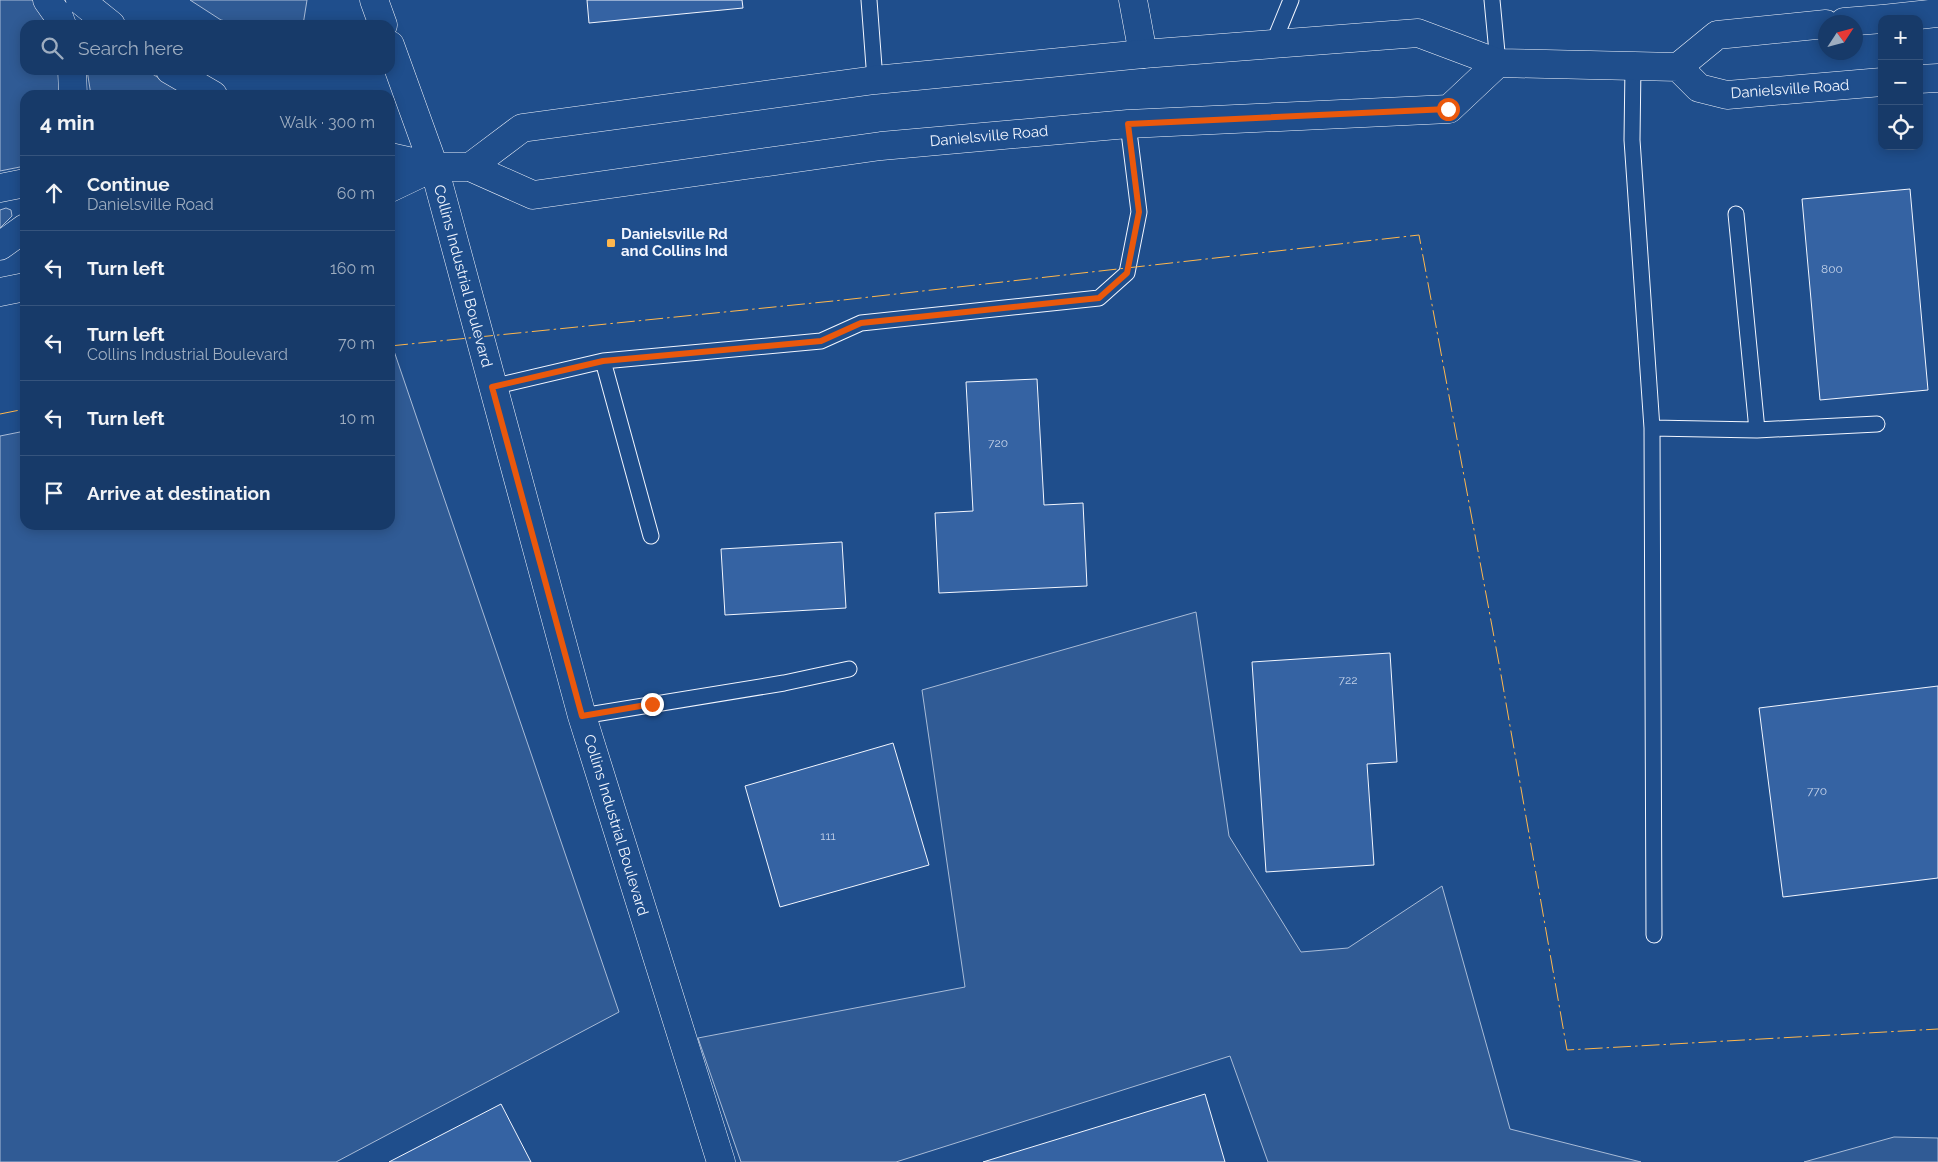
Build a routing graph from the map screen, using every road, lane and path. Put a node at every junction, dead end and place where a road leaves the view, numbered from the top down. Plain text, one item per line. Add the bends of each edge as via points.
1 (47, 0) edge
2 (80, 0) edge
3 (374, 0) edge
4 (870, 0) edge
5 (1133, 0) edge
6 (1291, 0) edge
7 (1492, 0) edge
8 (1938, 14) edge
9 (1923, 15) edge
10 (1878, 19) edge
11 (60, 20) edge
12 (105, 20) edge
13 (381, 20) edge
14 (1863, 21) edge
15 (1818, 25) edge
16 (1273, 44) junction
17 (1143, 54) junction
18 (395, 59) edge
19 (1498, 62) junction
20 (1633, 65) junction
21 (1678, 67) junction
22 (72, 75) edge
23 (179, 75) edge
24 (1938, 78) edge
25 (1923, 79) edge
26 (875, 80) junction
27 (1878, 82) edge
28 (73, 90) edge
29 (204, 90) edge
30 (1128, 124) junction
31 (395, 158) edge
32 (434, 167) junction
33 (470, 167) junction
34 (20, 184) edge
35 (395, 186) edge
36 (0, 188) edge
37 (1736, 214) dead end
38 (20, 232) edge
39 (0, 246) edge
40 (20, 288) edge
41 (0, 292) edge
42 (603, 361) junction
43 (492, 387) junction
44 (1878, 424) dead end
45 (1652, 428) junction
46 (1757, 430) junction
47 (651, 536) dead end
48 (849, 669) dead end
49 (582, 716) junction
50 (1654, 935) dead end
51 (721, 1162) edge

1 - 11 main road
2 - 12 main road
3 - 13 main road
4 - 26 lane
5 - 17 main road
6 - 16 lane
7 - 19 lane
8 - 9 main road
10 - 14 main road
15 - 21 main road via 1717,35
16 - 17 main road
16 - 19 main road via 1418,33
17 - 26 main road
18 - 32 main road, Collins Industrial Boulevard
19 - 20 main road
19 - 30 main road, Danielsville Road via 1448,109
20 - 21 main road
20 - 45 lane via 1632,140
21 - 27 main road, Danielsville Road via 1699,88 1727,95
22 - 28 main road
23 - 29 main road
24 - 25 main road
26 - 33 main road via 522,128
30 - 33 main road, Danielsville Road via 881,146 533,195
30 - 42 lane via 1139,212 1127,273 1099,298 861,323 821,341
31 - 32 main road, Danielsville Road
32 - 33 main road, Danielsville Road
32 - 35 main road, Danielsville Road
32 - 43 main road, Collins Industrial Boulevard
34 - 36 main road
37 - 46 lane
38 - 39 main road
40 - 41 main road
42 - 43 lane
42 - 47 lane
43 - 49 main road, Collins Industrial Boulevard
44 - 46 lane
45 - 46 lane
45 - 50 lane
48 - 49 lane via 784,684
49 - 51 main road, Collins Industrial Boulevard

